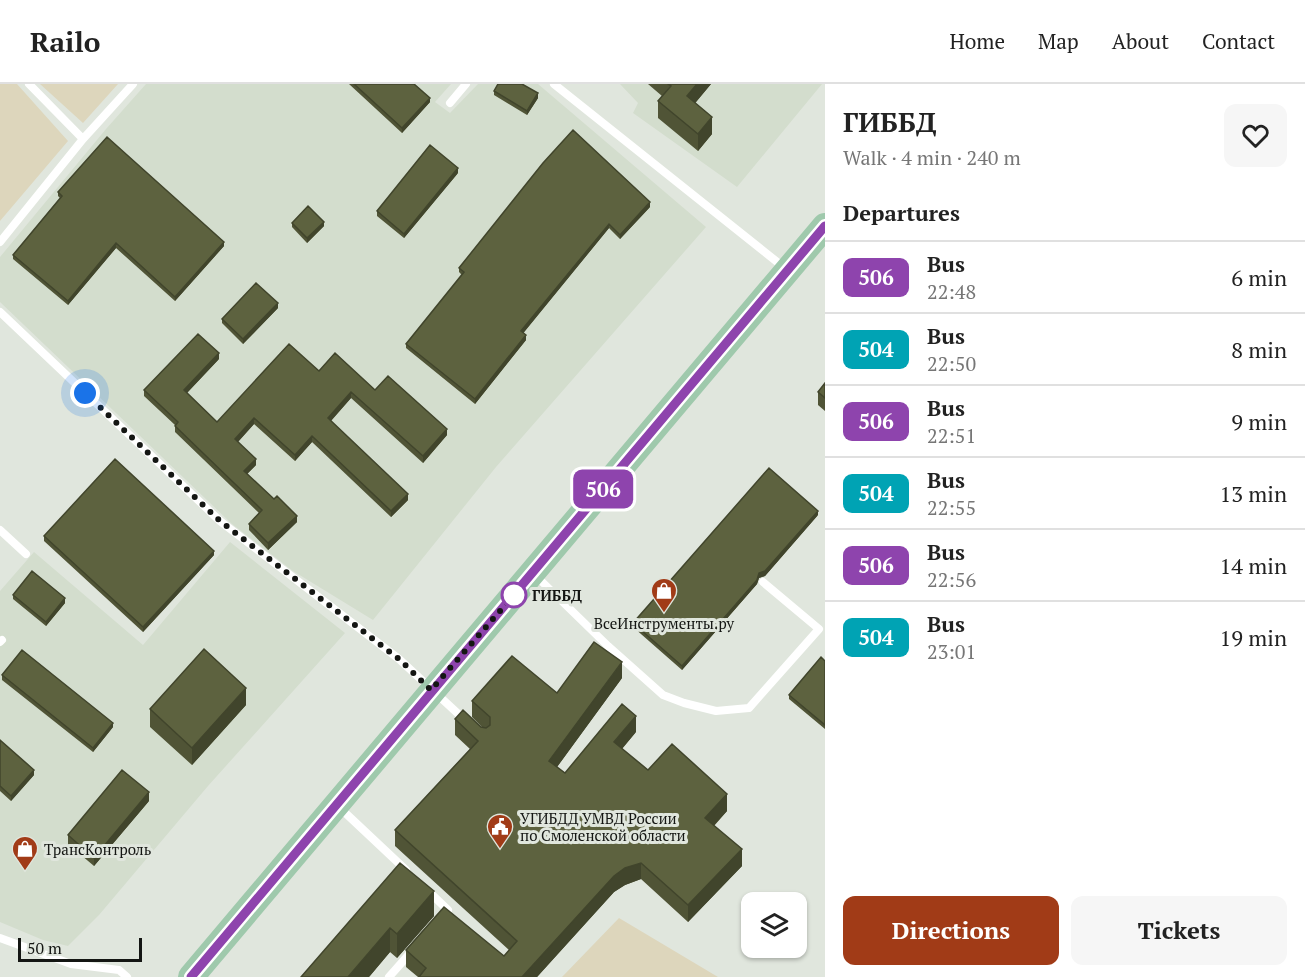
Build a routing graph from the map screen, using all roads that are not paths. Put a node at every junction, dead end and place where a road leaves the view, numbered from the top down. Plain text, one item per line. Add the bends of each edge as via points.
1 (29, 84) edge
2 (133, 84) edge
3 (466, 84) edge
4 (554, 84) edge
5 (450, 103) dead end
6 (83, 139) junction
7 (819, 238) edge
8 (0, 242) edge
9 (786, 270) junction
10 (0, 312) edge
11 (0, 530) edge
12 (26, 554) dead end
13 (533, 573) junction
14 (763, 582) dead end
15 (431, 690) junction
16 (472, 726) edge
17 (336, 805) junction
18 (433, 927) edge
19 (0, 938) edge
20 (418, 943) edge
21 (127, 977) edge
22 (191, 977) edge
23 (389, 977) edge

1 - 6 lane
2 - 6 lane
3 - 5 lane
4 - 9 lane
6 - 8 lane
7 - 9 main road
9 - 13 main road
10 - 15 lane via 220,521 399,659
11 - 12 lane
13 - 14 lane via 663,695 716,711 748,708 819,629
13 - 15 main road
15 - 16 lane
15 - 17 main road
17 - 18 lane via 448,910
17 - 22 main road
19 - 21 lane via 71,964 119,970
20 - 23 lane

